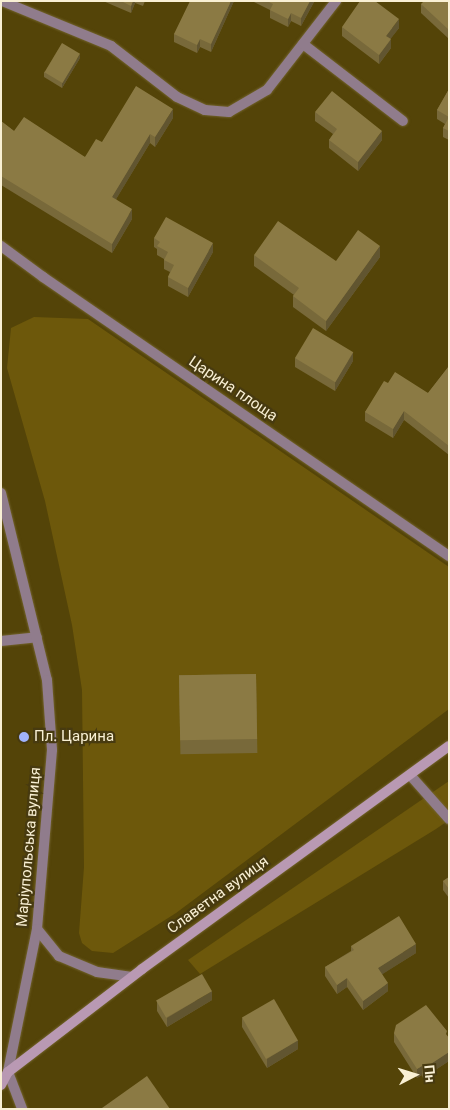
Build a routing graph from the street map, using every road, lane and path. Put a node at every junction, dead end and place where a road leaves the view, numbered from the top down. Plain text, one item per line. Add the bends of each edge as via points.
1 (2, 1) edge
2 (336, 1) edge
3 (303, 44) junction
4 (404, 121) dead end
5 (1, 246) edge
6 (1, 493) edge
7 (449, 556) edge
8 (37, 637) junction
9 (1, 641) edge
10 (449, 746) edge
11 (410, 775) junction
12 (449, 819) edge
13 (38, 929) junction
14 (132, 977) junction
15 (8, 1072) junction
16 (1, 1085) edge
17 (22, 1109) edge

1 - 3 street via 111,46 177,97 205,110 229,112 267,90
2 - 3 street
3 - 4 street
5 - 7 street, Царина площа
6 - 8 street, Маріупольська вулиця
8 - 9 street
8 - 13 street, Маріупольська вулиця via 47,680 52,750
10 - 11 main road, Славетна вулиця
11 - 12 street
11 - 14 main road, Славетна вулиця
13 - 14 street via 59,956 97,972
13 - 15 street, Маріупольська вулиця
14 - 15 main road, Славетна вулиця
15 - 16 main road, Маріупольська вулиця
15 - 17 street

